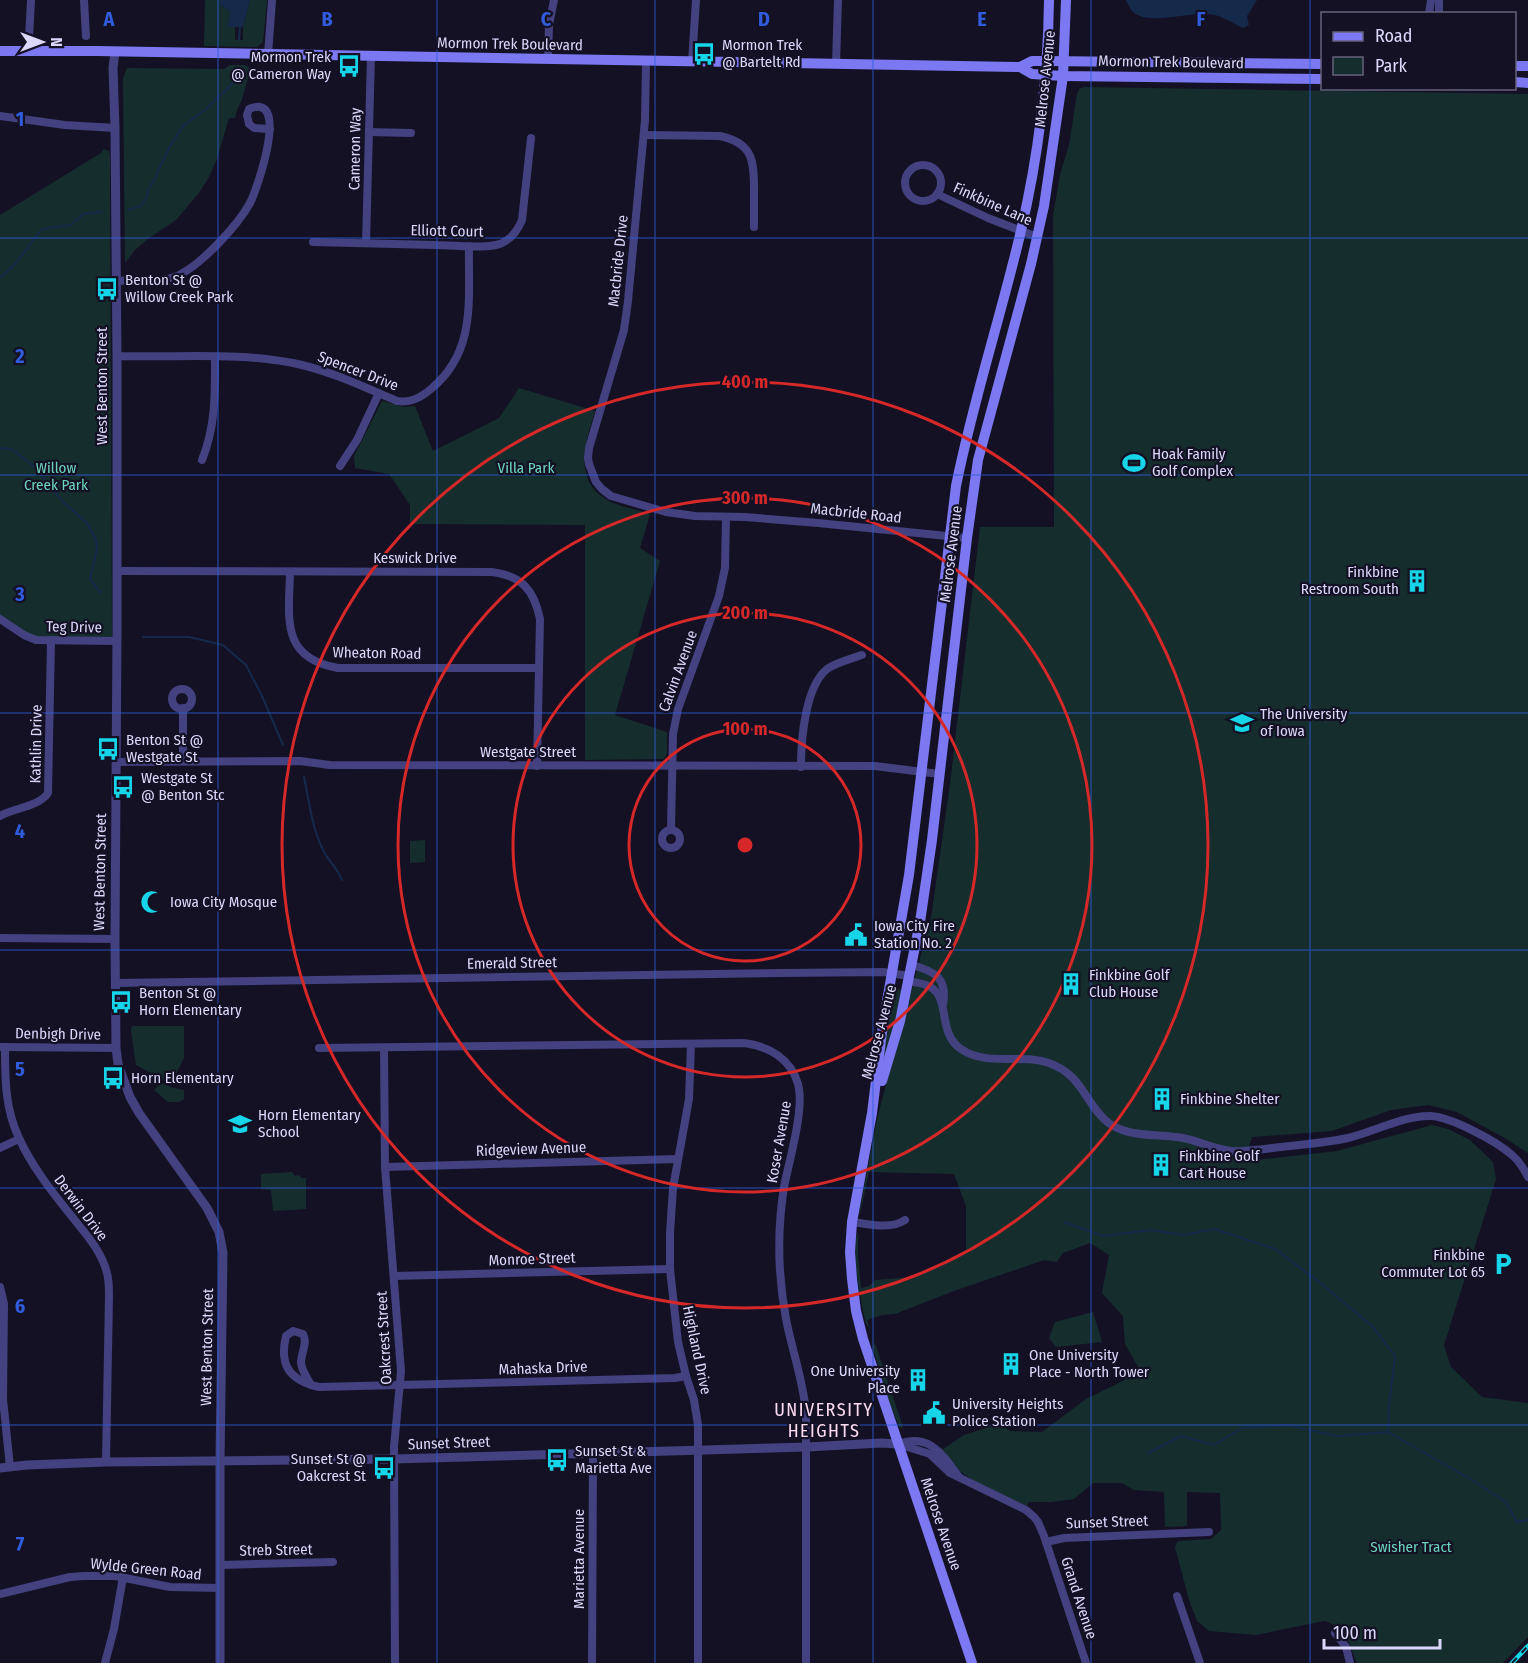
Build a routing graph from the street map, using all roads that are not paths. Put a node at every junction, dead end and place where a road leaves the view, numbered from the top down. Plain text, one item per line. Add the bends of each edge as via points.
1 (32, 0) edge
2 (84, 0) edge
3 (272, 0) edge
4 (554, 0) edge
5 (696, 0) edge
6 (838, 0) edge
7 (1049, 0) edge
8 (1066, 0) edge
9 (86, 36) dead end
10 (0, 51) edge
11 (31, 51) junction
12 (115, 52) junction
13 (268, 55) junction
14 (371, 56) junction
15 (548, 60) junction
16 (1046, 61) junction
17 (1064, 61) junction
18 (646, 62) junction
19 (692, 62) junction
20 (836, 64) junction
21 (1321, 64) edge
22 (1020, 68) junction
23 (1045, 75) junction
24 (1063, 76) junction
25 (1321, 80) edge
26 (0, 116) edge
27 (115, 128) junction
28 (270, 129) dead end
29 (369, 132) junction
30 (411, 133) dead end
31 (644, 135) junction
32 (531, 138) dead end
33 (938, 194) junction
34 (754, 227) dead end
35 (1021, 232) junction
36 (1037, 237) junction
37 (313, 242) dead end
38 (366, 243) junction
39 (470, 246) junction
40 (116, 280) junction
41 (117, 356) junction
42 (215, 357) junction
43 (379, 393) junction
44 (588, 458) joint
45 (202, 460) dead end
46 (340, 466) dead end
47 (726, 517) junction
48 (949, 536) junction
49 (967, 538) junction
50 (117, 571) junction
51 (290, 572) junction
52 (0, 619) edge
53 (51, 640) junction
54 (117, 641) junction
55 (862, 655) dead end
56 (539, 668) junction
57 (183, 708) dead end
58 (183, 761) junction
59 (116, 762) junction
60 (537, 766) junction
61 (672, 766) junction
62 (801, 766) junction
63 (922, 772) junction
64 (939, 774) junction
65 (0, 816) edge
66 (671, 830) dead end
67 (0, 938) edge
68 (115, 939) junction
69 (892, 973) junction
70 (910, 974) junction
71 (115, 983) junction
72 (943, 1005) junction
73 (691, 1044) junction
74 (2, 1047) edge
75 (116, 1048) junction
76 (319, 1048) dead end
77 (384, 1048) junction
78 (873, 1113) junction
79 (19, 1139) junction
80 (0, 1148) edge
81 (678, 1159) junction
82 (386, 1167) junction
83 (1528, 1176) edge
84 (905, 1220) dead end
85 (852, 1222) junction
86 (670, 1269) junction
87 (394, 1276) junction
88 (0, 1287) edge
89 (686, 1376) junction
90 (311, 1386) junction
91 (400, 1386) junction
92 (898, 1444) junction
93 (807, 1447) junction
94 (698, 1451) junction
95 (593, 1454) junction
96 (394, 1459) junction
97 (220, 1461) junction
98 (106, 1462) junction
99 (10, 1467) junction
100 (0, 1468) edge
101 (1209, 1533) dead end
102 (1046, 1542) junction
103 (333, 1562) dead end
104 (220, 1565) junction
105 (123, 1577) junction
106 (220, 1588) junction
107 (0, 1593) edge
108 (1177, 1596) dead end
109 (1335, 1633) dead end
110 (105, 1663) edge
111 (220, 1663) edge
112 (395, 1663) edge
113 (592, 1663) edge
114 (698, 1663) edge
115 (806, 1663) edge
116 (972, 1663) edge
117 (1086, 1663) edge
118 (1200, 1663) edge
119 (1350, 1663) edge

1 - 11 street
2 - 9 street
3 - 13 street
4 - 15 street
5 - 19 street
6 - 20 street
7 - 16 main road, Melrose Avenue
8 - 17 main road, Melrose Avenue
10 - 11 main road, Mormon Trek Boulevard
11 - 12 main road, Mormon Trek Boulevard
12 - 13 main road, Mormon Trek Boulevard
12 - 27 street, West Benton Street
13 - 14 main road, Mormon Trek Boulevard
14 - 15 main road, Mormon Trek Boulevard
14 - 29 street, Cameron Way
15 - 18 main road, Mormon Trek Boulevard
16 - 17 main road, Mormon Trek Boulevard
16 - 22 main road, Mormon Trek Boulevard via 1032,61
16 - 23 main road, Melrose Avenue
17 - 21 main road, Mormon Trek Boulevard
17 - 24 main road, Melrose Avenue
18 - 19 main road, Mormon Trek Boulevard
18 - 31 street, Macbride Drive
19 - 20 main road, Mormon Trek Boulevard
20 - 22 main road, Mormon Trek Boulevard
22 - 23 main road, Mormon Trek Boulevard
23 - 24 main road, Mormon Trek Boulevard
23 - 35 main road, Melrose Avenue
24 - 25 main road, Mormon Trek Boulevard
24 - 36 main road, Melrose Avenue
26 - 27 street
27 - 40 street, West Benton Street
28 - 40 street via 261,176 249,205 207,254 169,279
29 - 30 street
29 - 38 street, Cameron Way
31 - 34 street via 720,136 742,145 754,166
31 - 44 street, Macbride Drive via 624,330
32 - 39 street, Elliott Court via 518,229 496,245
33 - 33 street, Finkbine Lane via 941,181 930,166 918,166 907,174 905,187 915,200 924,202
33 - 35 street, Finkbine Lane
35 - 36 street, Finkbine Lane
35 - 48 main road, Melrose Avenue via 965,441
36 - 49 main road, Melrose Avenue via 978,460
37 - 38 street, Elliott Court
38 - 39 street, Elliott Court
39 - 43 street, Spencer Drive via 468,322 454,362 437,384 416,400 397,401
40 - 41 street, West Benton Street
41 - 42 street, Spencer Drive
41 - 50 street, West Benton Street
42 - 43 street, Spencer Drive via 304,366
42 - 45 street via 214,416
43 - 46 street
44 - 47 street, Macbride Road via 597,482 611,496 666,512
47 - 48 street, Macbride Road
47 - 61 street, Calvin Avenue via 726,568 678,709
48 - 49 street, Macbride Road
48 - 63 main road, Melrose Avenue
49 - 64 main road, Melrose Avenue
50 - 51 street, Keswick Drive
50 - 54 street, West Benton Street
51 - 56 street, Wheaton Road via 292,637 312,661 338,668
51 - 56 street, Keswick Drive via 510,575 529,589 538,607
52 - 53 street, Teg Drive via 30,638
53 - 54 street, Teg Drive
53 - 65 street, Kathlin Drive via 48,793 40,802
54 - 59 street, West Benton Street
55 - 62 street via 836,664 819,680 802,732
56 - 60 street, Keswick Drive
57 - 58 street
58 - 59 street, Westgate Street
58 - 60 street, Westgate Street
59 - 68 street, West Benton Street
60 - 61 street, Westgate Street
61 - 62 street, Westgate Street
61 - 66 street, Calvin Avenue
62 - 63 street, Westgate Street via 874,766
63 - 64 street, Westgate Street
63 - 69 main road, Melrose Avenue
64 - 70 main road, Melrose Avenue
67 - 68 street
68 - 71 street, West Benton Street
69 - 70 street, Emerald Street
69 - 71 street, Emerald Street
69 - 78 main road, Melrose Avenue
70 - 72 street via 932,987
70 - 72 street via 930,970 944,986
70 - 78 main road, Melrose Avenue
71 - 75 street, West Benton Street
72 - 83 street via 947,1032 961,1049 977,1057 1040,1060 1059,1068 1077,1081 1106,1120 1126,1132 1186,1138 1243,1151 1347,1138 1432,1116 1455,1122 1499,1146 1513,1156
73 - 77 street, Koser Avenue
73 - 81 street, Highland Drive via 689,1099
73 - 93 street, Koser Avenue via 744,1043 764,1047 789,1065 799,1086 800,1106 781,1212 780,1261 786,1317 805,1399
74 - 75 street, Denbigh Drive
74 - 79 street, Derwin Drive via 7,1100
75 - 97 street, West Benton Street via 130,1097 207,1208 221,1242
76 - 77 street, Koser Avenue
77 - 82 street, Oakcrest Street
78 - 85 main road, Melrose Avenue
79 - 80 street
79 - 98 street, Derwin Drive via 43,1179 90,1240 107,1274
81 - 82 street, Ridgeview Avenue
81 - 86 street, Highland Drive via 671,1210
82 - 87 street, Oakcrest Street
84 - 85 street via 888,1225
85 - 92 main road, Melrose Avenue via 850,1252 858,1319
86 - 87 street, Monroe Street
86 - 89 street, Highland Drive
87 - 91 street, Oakcrest Street
88 - 99 street via 4,1304 3,1399
89 - 91 street, Mahaska Drive
89 - 94 street, Highland Drive via 697,1412
90 - 90 street via 301,1360 305,1339 303,1334 293,1331 286,1335 285,1361 296,1379
90 - 91 street, Mahaska Drive
91 - 96 street, Oakcrest Street
92 - 93 street, Sunset Street
92 - 102 street, Sunset Street via 930,1454 946,1470 1031,1513
92 - 116 main road, Melrose Avenue
93 - 94 street, Sunset Street
93 - 115 street, Koser Avenue
94 - 95 street, Sunset Street
94 - 114 street, Highland Drive
95 - 96 street, Sunset Street
95 - 113 street, Marietta Avenue
96 - 97 street, Sunset Street
96 - 112 street, Oakcrest Street
97 - 98 street, Sunset Street
97 - 104 street, West Benton Street
98 - 99 street, Sunset Street
99 - 100 street, Sunset Street
101 - 102 street, Sunset Street via 1064,1538
102 - 117 street, Grand Avenue
103 - 104 street, Streb Street
104 - 106 street, West Benton Street
105 - 106 street, Wylde Green Road via 170,1587
105 - 107 street, Wylde Green Road via 70,1577
105 - 110 street
106 - 111 street, West Benton Street
108 - 118 street
109 - 119 street via 1346,1647

